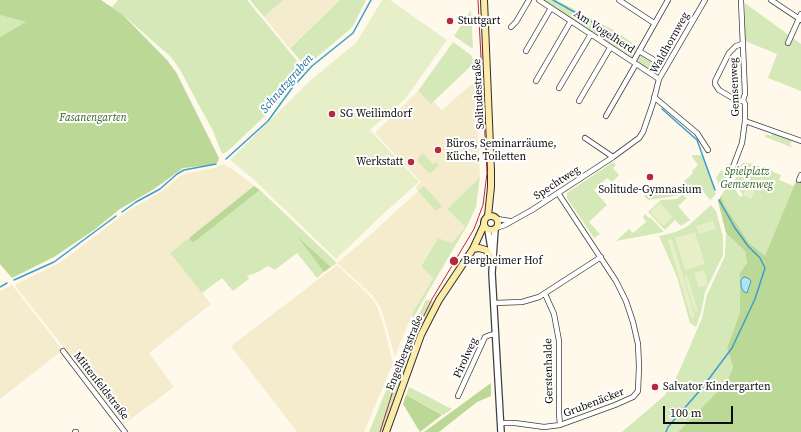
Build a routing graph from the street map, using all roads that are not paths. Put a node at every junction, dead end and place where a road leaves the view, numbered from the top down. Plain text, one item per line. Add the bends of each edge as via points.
1 (484, 0) edge
2 (529, 0) edge
3 (539, 0) edge
4 (619, 0) edge
5 (629, 0) edge
6 (668, 0) edge
7 (705, 0) edge
8 (741, 0) edge
9 (771, 0) edge
10 (626, 5) junction
11 (551, 8) junction
12 (800, 17) edge
13 (571, 21) junction
14 (654, 24) junction
15 (511, 27) dead end
16 (591, 34) junction
17 (788, 43) dead end
18 (742, 44) junction
19 (610, 48) junction
20 (526, 51) dead end
21 (639, 51) junction
22 (654, 60) dead end
23 (634, 63) junction
24 (659, 79) junction
25 (536, 81) dead end
26 (559, 88) dead end
27 (654, 97) junction
28 (743, 100) junction
29 (579, 101) dead end
30 (606, 116) dead end
31 (745, 121) junction
32 (585, 138) dead end
33 (801, 141) edge
34 (708, 150) dead end
35 (613, 157) junction
36 (731, 172) dead end
37 (801, 175) edge
38 (799, 180) dead end
39 (558, 193) junction
40 (493, 217) junction
41 (510, 221) junction
42 (486, 228) junction
43 (496, 228) junction
44 (474, 247) junction
45 (601, 257) junction
46 (493, 258) junction
47 (545, 294) junction
48 (494, 303) junction
49 (496, 334) junction
50 (63, 351) dead end
51 (458, 396) dead end
52 (501, 423) junction
53 (560, 425) junction
54 (126, 432) edge
55 (386, 432) edge
56 (501, 432) edge

1 - 40 main road, Solitudestraße
2 - 15 street
3 - 11 street, Am Vogelherd
4 - 10 street
5 - 10 street
6 - 14 street
7 - 24 street, Waldhornweg
8 - 18 street, Gemsenweg
9 - 12 street
10 - 14 street
11 - 13 street, Am Vogelherd
11 - 20 street
12 - 17 street
13 - 16 street, Am Vogelherd
13 - 25 street
14 - 21 street
16 - 19 street, Am Vogelherd
16 - 26 street
18 - 28 street, Gemsenweg via 745,94
18 - 28 street via 729,53 715,84 730,97
19 - 23 street, Am Vogelherd
19 - 29 street
21 - 22 street
21 - 23 street
23 - 24 street, Am Vogelherd
23 - 30 street
24 - 27 street, Waldhornweg
27 - 34 street via 697,133
27 - 35 street, Spechtweg via 639,138
28 - 31 street, Gemsenweg
31 - 33 street
31 - 36 street, Gemsenweg via 742,143
32 - 35 street
35 - 39 street, Spechtweg
37 - 38 street
39 - 41 street, Spechtweg
39 - 45 street, Grubenäcker
40 - 41 street
40 - 42 main road via 484,220
40 - 43 main road via 498,223
41 - 43 street, Spechtweg
42 - 43 main road
42 - 44 main road, Engelbergstraße
42 - 46 street
43 - 46 street
44 - 46 main road via 486,250
44 - 55 main road, Engelbergstraße via 439,300 421,335
45 - 47 street
45 - 53 street, Grubenäcker via 622,291 633,322 640,366 638,391 627,400
46 - 48 street
47 - 48 street via 522,302
47 - 53 street, Gerstenhalde via 554,314 560,341
48 - 49 street
49 - 51 street, Pirolweg via 485,337
49 - 52 street
50 - 54 street, Mittenfeldstraße
52 - 53 street, Grubenäcker via 544,427
52 - 56 street

